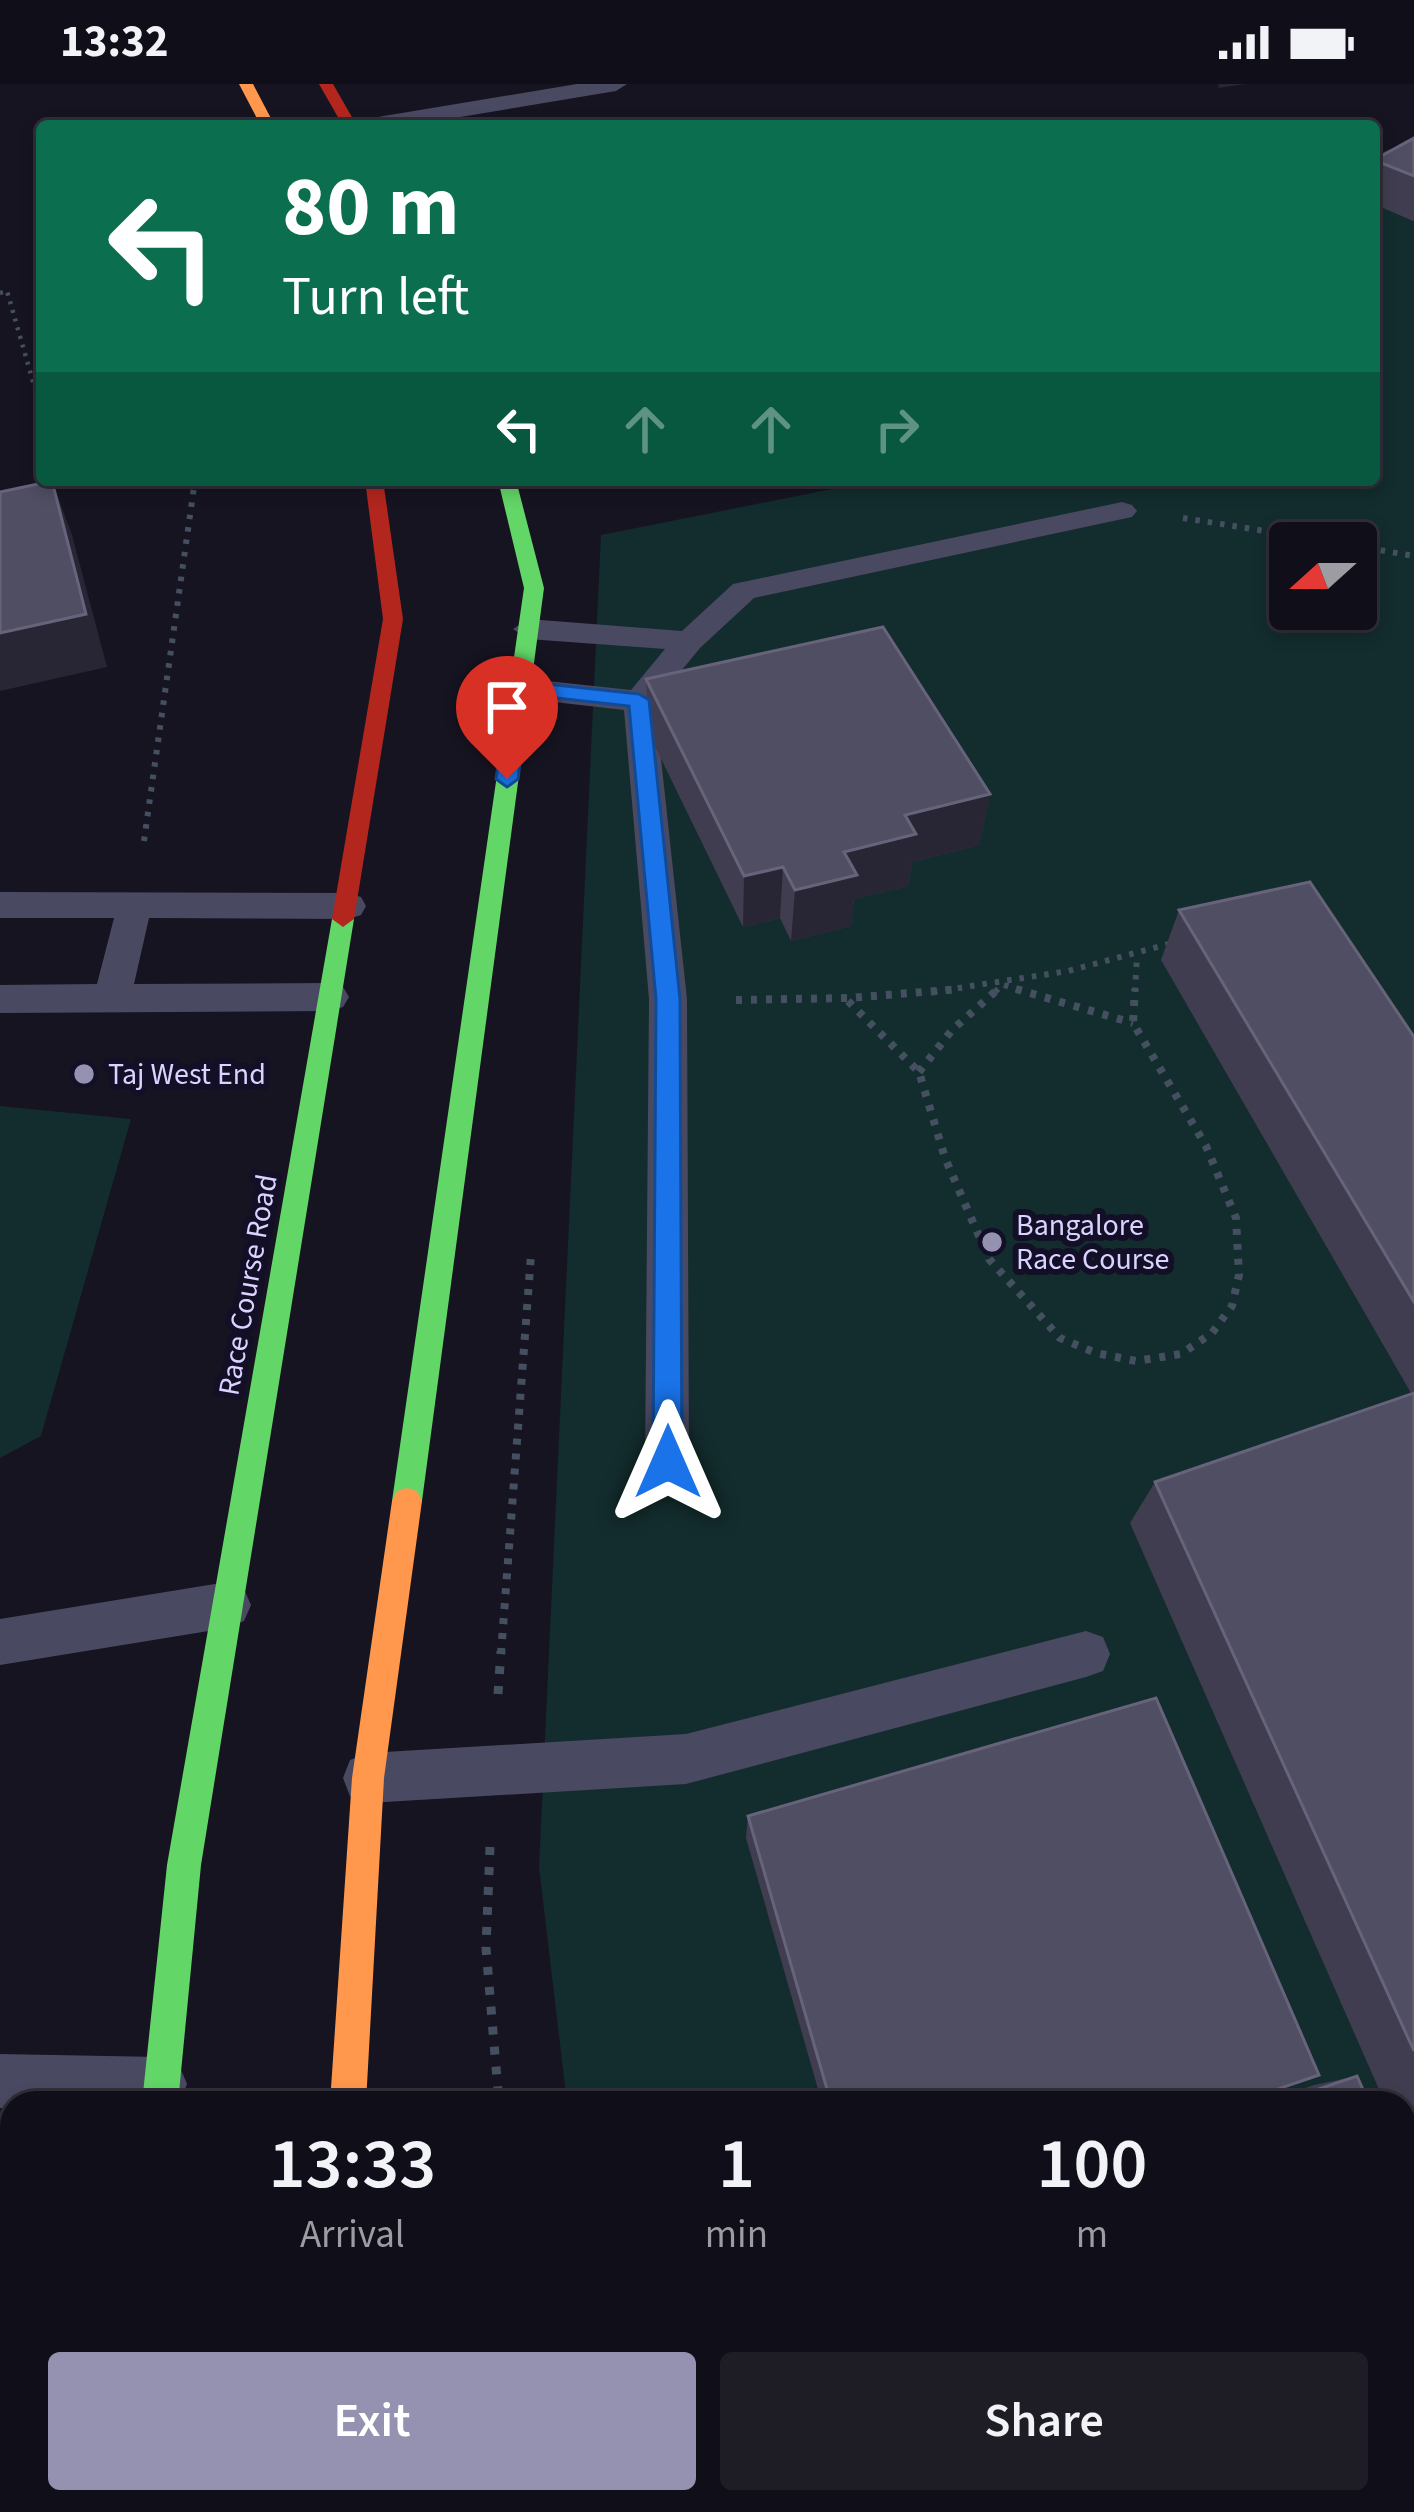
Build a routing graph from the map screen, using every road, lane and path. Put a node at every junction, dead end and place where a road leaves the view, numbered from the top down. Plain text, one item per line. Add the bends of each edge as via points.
1 (246, 84) edge
2 (326, 84) edge
3 (490, 84) edge
4 (616, 84) edge
5 (265, 120) edge
6 (352, 120) edge
7 (357, 120) edge
8 (360, 120) edge
9 (0, 292) edge
10 (36, 392) edge
11 (194, 486) edge
12 (375, 486) edge
13 (508, 486) edge
14 (1122, 511) joint
15 (1269, 532) edge
16 (1377, 550) edge
17 (1414, 556) edge
18 (528, 628) junction
19 (689, 641) junction
20 (519, 688) junction
21 (639, 700) junction
22 (135, 904) junction
23 (0, 905) edge
24 (348, 906) junction
25 (1179, 941) edge
26 (1137, 955) junction
27 (1002, 985) junction
28 (330, 997) junction
29 (112, 998) junction
30 (0, 999) edge
31 (668, 999) junction
32 (848, 1001) junction
33 (1133, 1024) junction
34 (919, 1072) junction
35 (668, 1462) dead end
36 (227, 1605) junction
37 (0, 1642) edge
38 (1086, 1654) dead end
39 (368, 1778) junction
40 (486, 1948) dead end
41 (0, 2081) edge
42 (133, 2091) edge
43 (160, 2091) edge
44 (349, 2091) edge
45 (498, 2091) edge

1 - 5 main road
2 - 6 main road
3 - 7 lane
4 - 8 lane
9 - 10 path via 7,291
11 - 22 path
12 - 24 main road, Race Course Road via 394,619
13 - 18 main road via 534,588
14 - 15 path
14 - 19 lane via 744,591
16 - 17 path
18 - 19 lane
18 - 20 main road
19 - 21 lane
20 - 21 lane
20 - 39 main road
21 - 31 lane
22 - 23 lane
22 - 24 lane
22 - 29 lane
24 - 28 main road, Race Course Road
25 - 26 path
26 - 27 path
26 - 33 path
27 - 32 path
27 - 33 path
27 - 34 path
28 - 29 lane
28 - 36 main road, Race Course Road
29 - 30 lane
31 - 32 path
31 - 35 lane
32 - 34 path
33 - 34 path via 1206,1146 1236,1219 1232,1306 1212,1334 1180,1354 1136,1361 1096,1353 1060,1338 1026,1305 989,1259
36 - 37 lane
36 - 43 main road, Race Course Road via 184,1865
38 - 39 lane via 686,1759
39 - 44 main road
40 - 45 path
41 - 42 lane

